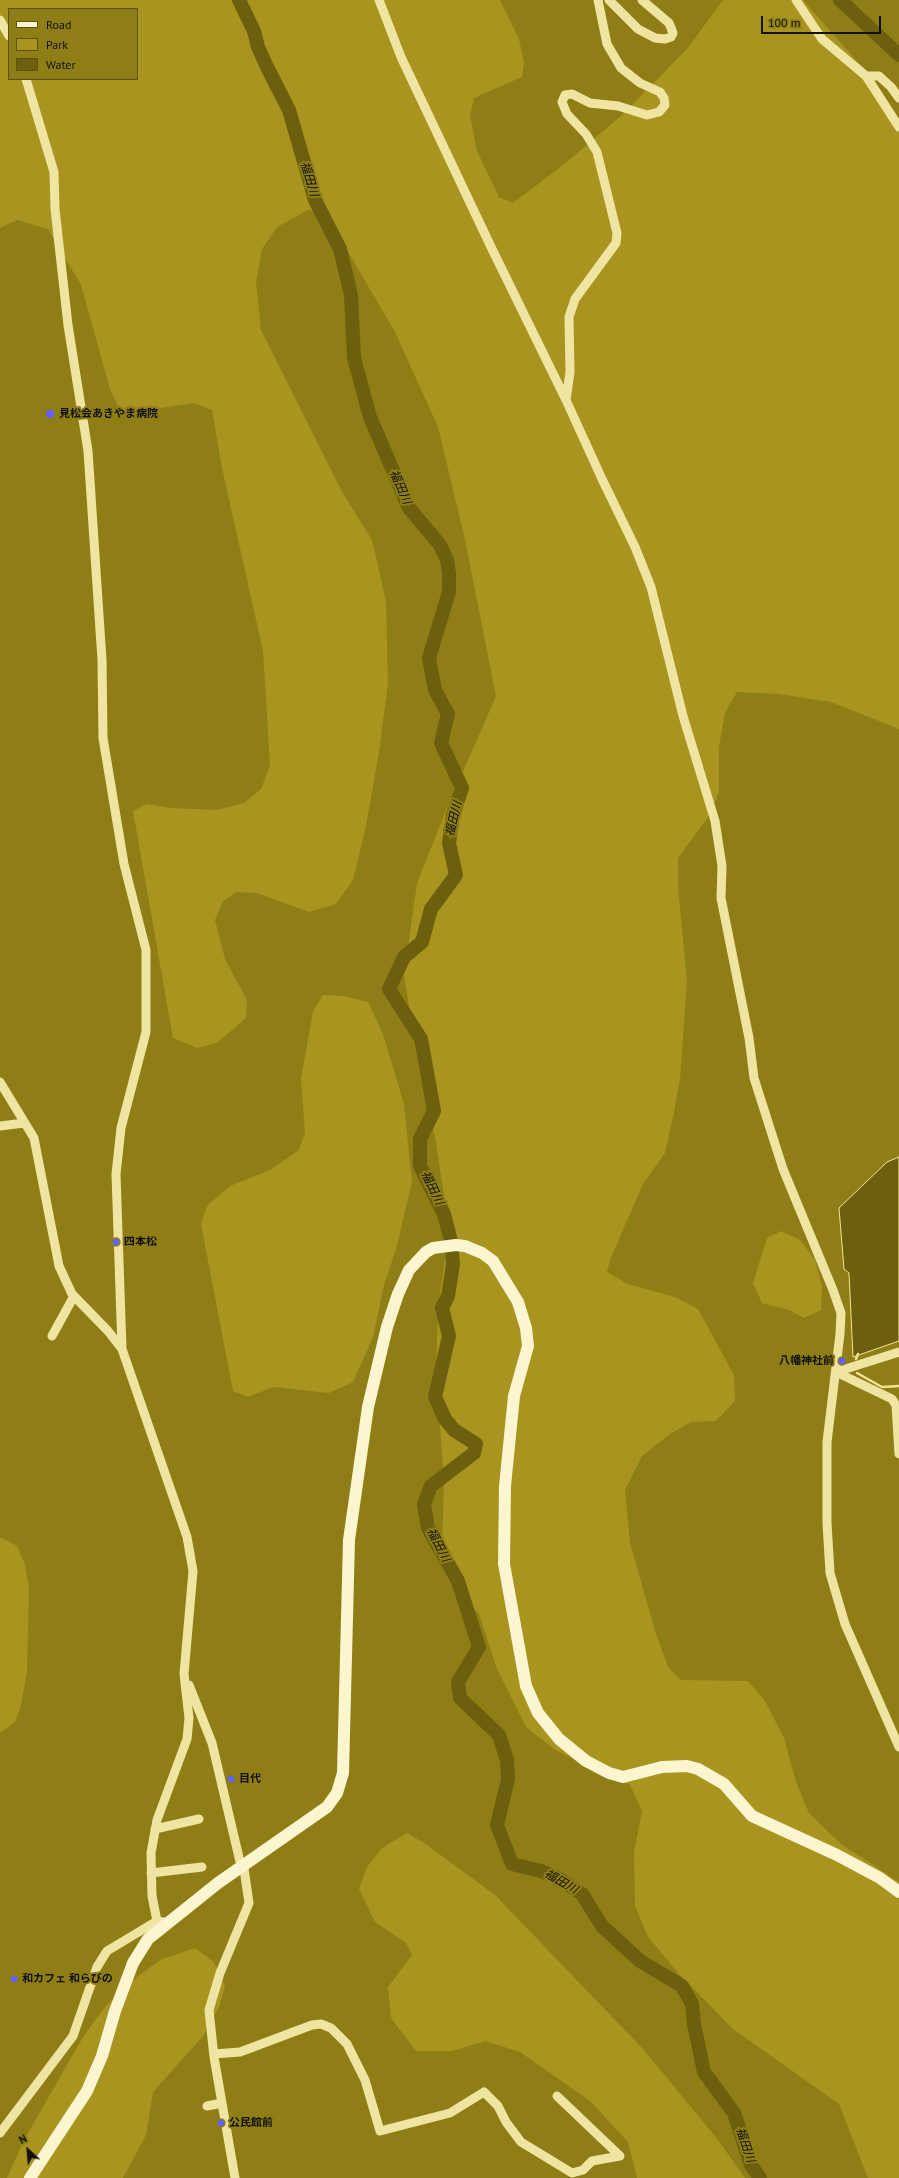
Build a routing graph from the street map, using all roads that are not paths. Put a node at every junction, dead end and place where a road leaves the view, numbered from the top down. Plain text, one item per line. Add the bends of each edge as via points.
1 (379, 0) edge
2 (598, 0) edge
3 (609, 0) edge
4 (642, 0) edge
5 (796, 0) edge
6 (0, 20) edge
7 (8, 34) edge
8 (866, 76) junction
9 (26, 80) edge
10 (899, 98) edge
11 (899, 127) edge
12 (566, 400) junction
13 (0, 1082) edge
14 (24, 1123) junction
15 (0, 1126) edge
16 (74, 1296) junction
17 (52, 1336) dead end
18 (122, 1349) junction
19 (899, 1352) edge
20 (836, 1372) junction
21 (899, 1454) edge
22 (184, 1674) junction
23 (899, 1747) edge
24 (199, 1819) dead end
25 (155, 1828) junction
26 (241, 1866) junction
27 (202, 1867) dead end
28 (151, 1874) junction
29 (899, 1892) edge
30 (163, 1922) junction
31 (214, 2054) junction
32 (558, 2096) dead end
33 (222, 2103) junction
34 (206, 2106) dead end
35 (0, 2133) edge
36 (30, 2178) edge
37 (235, 2178) edge

1 - 12 street via 401,57
2 - 12 street via 607,44 621,68 640,83 660,92 664,98 664,105 659,112 648,115 618,106 590,103 572,94 565,95 562,102 567,114 586,134 597,152 617,233 616,243 575,298 569,317 570,372
3 - 4 street via 638,29 656,38 672,37 669,23
5 - 8 street via 822,39
6 - 7 street
8 - 10 street via 879,76
8 - 11 street
9 - 18 street via 54,172 55,209 68,326 88,451 102,660 103,738 124,864 146,950 146,1032 120,1128 116,1174
12 - 20 street via 651,587 683,716 708,791 722,866 721,898 749,1038 754,1078 783,1169 841,1313
13 - 14 street
14 - 15 street
14 - 16 street via 34,1138 59,1266
16 - 17 street
16 - 18 street
18 - 22 street via 187,1537 193,1571
19 - 20 street
20 - 21 street via 892,1399 896,1405
20 - 23 street via 827,1442 830,1574 845,1624
22 - 25 street via 189,1718 187,1739
22 - 26 street via 212,1743
24 - 25 street
25 - 28 street
26 - 29 street via 327,1807 337,1793 343,1773 349,1540 368,1407 387,1327 409,1270 426,1252 442,1246 456,1245 482,1253 494,1261 518,1302 526,1328 528,1346 514,1396 505,1486 504,1564 526,1686 538,1714 559,1739 586,1761 609,1773 623,1777 662,1767 686,1766 698,1769 724,1784 752,1816 837,1855 880,1878
26 - 30 street
26 - 31 street via 244,1869 249,1903 220,1973 209,2010
27 - 28 street
28 - 30 street via 152,1896
30 - 35 street via 107,1951 97,1967 73,2036
30 - 36 street via 148,1939 133,1963 102,2056 87,2091
31 - 32 street via 240,2052 321,2024 331,2028 347,2044 365,2080 380,2131 450,2113 484,2092 498,2106 521,2142 572,2173 583,2170 592,2161 620,2156
31 - 33 street
33 - 34 street
33 - 37 street

